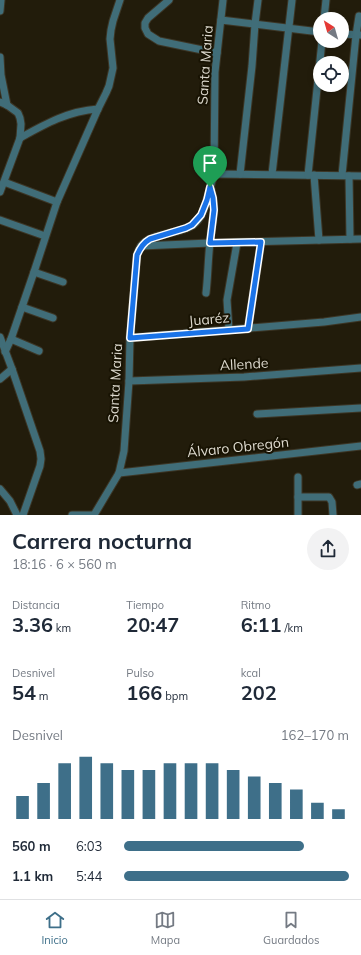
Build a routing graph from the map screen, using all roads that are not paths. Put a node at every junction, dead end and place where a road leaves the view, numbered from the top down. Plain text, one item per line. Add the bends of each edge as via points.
1 (1, 0) edge
2 (120, 0) edge
3 (169, 0) edge
4 (223, 0) edge
5 (258, 0) edge
6 (292, 0) edge
7 (326, 0) edge
8 (0, 10) edge
9 (325, 12) edge
10 (359, 16) dead end
11 (220, 20) junction
12 (255, 24) junction
13 (288, 28) junction
14 (313, 31) edge
15 (349, 34) edge
16 (359, 35) edge
17 (321, 48) edge
18 (217, 53) junction
19 (0, 57) edge
20 (3, 103) edge
21 (98, 109) junction
22 (20, 138) junction
23 (214, 174) junction
24 (240, 174) junction
25 (272, 174) junction
26 (311, 175) junction
27 (346, 175) junction
28 (361, 176) edge
29 (4, 182) junction
30 (210, 187) junction
31 (0, 192) edge
32 (57, 202) junction
33 (0, 220) edge
34 (45, 236) junction
35 (350, 239) junction
36 (361, 239) edge
37 (319, 240) junction
38 (261, 242) junction
39 (210, 243) junction
40 (237, 243) junction
41 (141, 246) junction
42 (34, 272) junction
43 (63, 282) dead end
44 (206, 292) dead end
45 (22, 306) junction
46 (361, 317) edge
47 (53, 318) dead end
48 (248, 329) junction
49 (229, 330) junction
50 (0, 337) edge
51 (130, 338) junction
52 (11, 340) junction
53 (39, 351) dead end
54 (6, 352) junction
55 (361, 368) edge
56 (12, 369) junction
57 (0, 379) edge
58 (129, 381) junction
59 (361, 408) edge
60 (257, 414) dead end
61 (361, 446) edge
62 (119, 473) junction
63 (298, 477) dead end
64 (0, 489) edge
65 (298, 497) junction
66 (17, 515) edge
67 (23, 515) edge
68 (72, 515) edge
69 (94, 515) edge
70 (298, 515) edge
71 (333, 515) edge

1 - 8 street
2 - 21 street via 112,21 110,39 112,74
3 - 18 street via 148,18 145,28 148,34 159,41
4 - 11 street, Santa Maria
5 - 12 street
6 - 13 street
7 - 9 street
10 - 16 street
11 - 12 street
11 - 18 street, Santa Maria
12 - 13 street
12 - 24 street
13 - 14 street
13 - 25 street
15 - 16 street
16 - 27 street
17 - 26 street
18 - 23 street, Santa Maria
19 - 20 street
20 - 22 street via 18,113 21,124
21 - 22 street via 52,120
21 - 32 street
22 - 29 street
23 - 24 street
23 - 30 street, Santa Maria
24 - 25 street
25 - 26 street
26 - 27 street
26 - 37 street
27 - 28 street
27 - 35 street
29 - 31 street
29 - 32 street
30 - 39 street via 214,210
30 - 41 street, Santa Maria via 201,215 192,225 150,239
32 - 34 street
33 - 34 street
34 - 42 street
35 - 36 street
35 - 37 street
37 - 38 street
38 - 40 street
38 - 48 street
39 - 40 street
39 - 41 street
39 - 44 street
40 - 49 street via 227,300
41 - 51 street, Santa Maria via 137,255
42 - 43 street
42 - 45 street
45 - 47 street
45 - 52 street
46 - 48 street, Juaréz
48 - 49 street, Juaréz
49 - 51 street, Juaréz
50 - 54 street
51 - 58 street, Santa Maria
52 - 53 street
52 - 54 street
54 - 56 street
55 - 58 street, Allende via 244,378
56 - 57 street
56 - 67 street via 41,459
58 - 62 street, Santa Maria via 124,451
59 - 60 street
61 - 62 street, Álvaro Obregón
62 - 69 street, Santa Maria
63 - 65 street
64 - 66 street
65 - 70 street
65 - 71 street via 329,497
68 - 69 street

